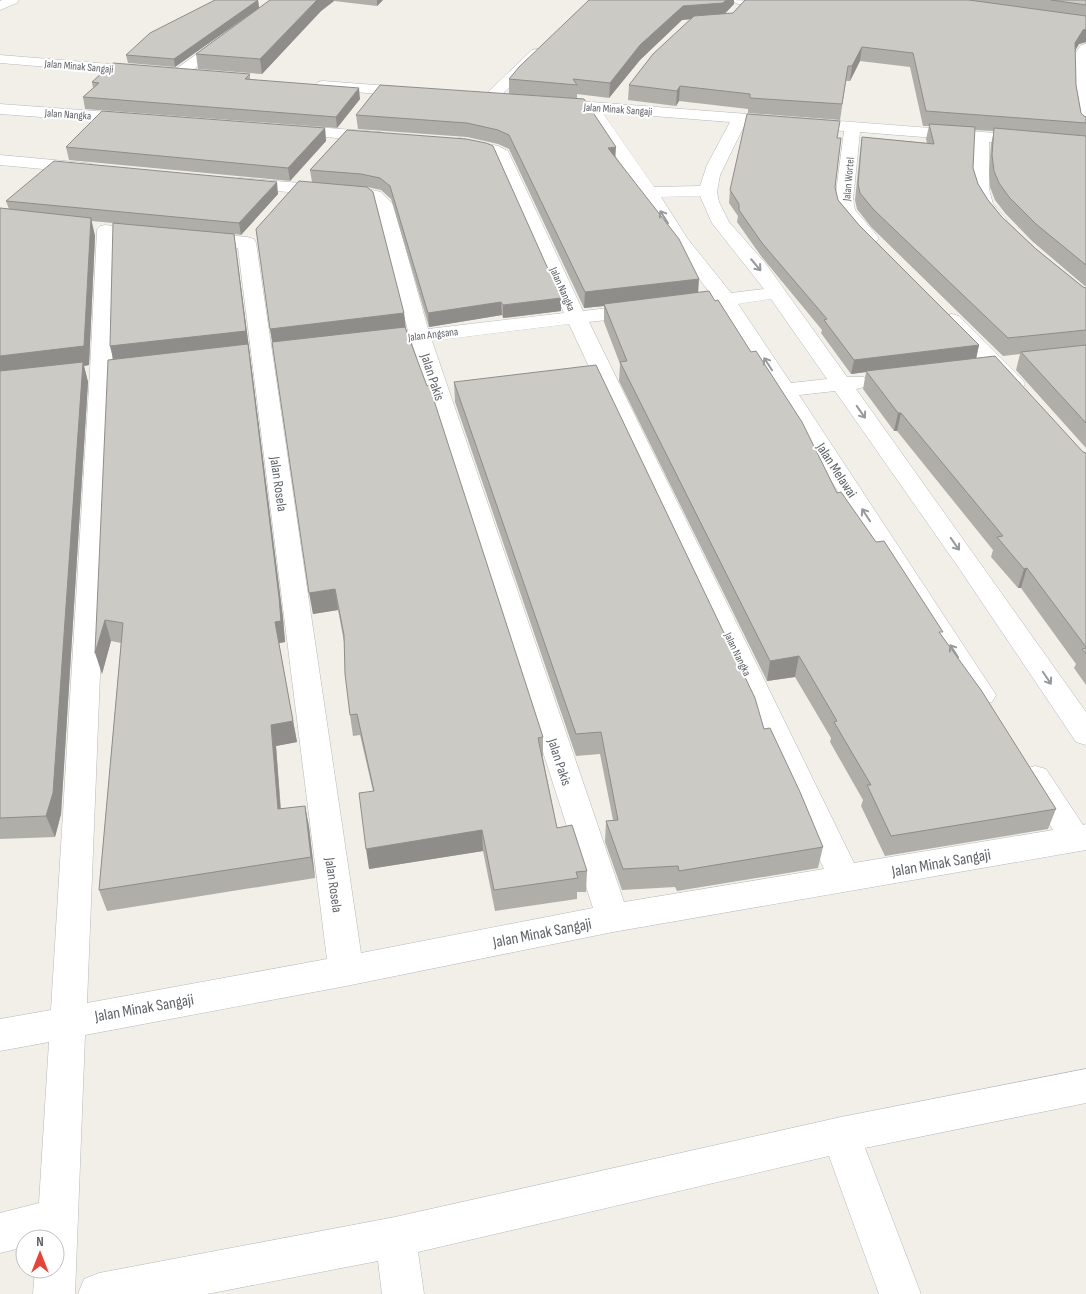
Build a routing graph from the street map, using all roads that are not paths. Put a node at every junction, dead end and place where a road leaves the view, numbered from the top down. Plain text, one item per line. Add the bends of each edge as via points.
1 (12, 0) edge
2 (738, 0) edge
3 (813, 0) edge
4 (746, 1) edge
5 (261, 2) dead end
6 (279, 2) edge
7 (0, 6) edge
8 (733, 15) edge
9 (545, 45) edge
10 (1086, 48) edge
11 (0, 59) edge
12 (178, 74) junction
13 (197, 75) edge
14 (312, 84) edge
15 (378, 90) junction
16 (434, 94) edge
17 (623, 94) dead end
18 (470, 97) edge
19 (489, 99) junction
20 (507, 100) edge
21 (535, 103) edge
22 (366, 105) edge
23 (0, 108) edge
24 (600, 108) junction
25 (740, 118) junction
26 (157, 120) edge
27 (1086, 126) edge
28 (853, 127) junction
29 (265, 128) edge
30 (981, 137) junction
31 (400, 139) edge
32 (438, 142) edge
33 (1086, 145) edge
34 (0, 160) edge
35 (108, 170) edge
36 (216, 181) edge
37 (708, 191) junction
38 (649, 192) junction
39 (1007, 229) edge
40 (106, 230) dead end
41 (180, 236) edge
42 (705, 239) junction
43 (885, 253) edge
44 (776, 293) junction
45 (726, 300) junction
46 (689, 304) edge
47 (660, 308) edge
48 (941, 309) edge
49 (576, 317) junction
50 (420, 336) junction
51 (380, 340) edge
52 (1007, 364) junction
53 (968, 368) edge
54 (880, 379) edge
55 (841, 384) junction
56 (785, 390) junction
57 (1029, 401) edge
58 (996, 716) edge
59 (1086, 734) edge
60 (1023, 758) edge
61 (1080, 838) edge
62 (845, 878) junction
63 (613, 918) junction
64 (346, 971) junction
65 (67, 1021) junction
66 (0, 1035) edge
67 (1086, 1086) edge
68 (841, 1135) junction
69 (59, 1218) junction
70 (0, 1233) edge
71 (395, 1237) junction
72 (54, 1294) edge
73 (99, 1294) edge
74 (403, 1294) edge
75 (900, 1294) edge

1 - 7 street
2 - 4 street
3 - 4 street via 794,6
4 - 8 street
5 - 6 street
6 - 12 street
9 - 19 street
10 - 27 street via 1080,57
11 - 12 street, Jalan Minak Sangaji
12 - 13 street, Jalan Minak Sangaji
14 - 15 street
15 - 16 street
15 - 22 street
17 - 24 street
18 - 19 street
19 - 20 street
21 - 24 street, Jalan Minak Sangaji
23 - 26 street, Jalan Nangka
24 - 25 street, Jalan Minak Sangaji
24 - 38 street, Jalan Melawai
25 - 28 street, Jalan Minak Sangaji
25 - 37 street via 717,162
28 - 30 street, Jalan Minak Sangaji
28 - 43 street, Jalan Wortel via 844,200 846,211
29 - 31 street
30 - 33 street, Jalan Minak Sangaji
30 - 39 street via 980,189 986,205
32 - 49 street, Jalan Nangka via 492,149 502,154
34 - 35 street
36 - 50 street, Jalan Pakis via 362,192 376,196 384,204
37 - 38 street
37 - 42 street, Jalan Melawai via 712,206
42 -> 38 street, Jalan Melawai
40 - 65 street via 102,371
41 - 64 street, Jalan Rosela via 253,236 261,353
42 -> 44 street, Jalan Melawai via 759,268
42 - 45 street, Jalan Melawai
44 - 45 street
44 - 55 street, Jalan Melawai
45 - 46 street
56 -> 45 street, Jalan Melawai
47 - 49 street, Jalan Angsana
48 - 52 street
49 - 50 street, Jalan Angsana
49 - 62 street, Jalan Nangka
50 - 51 street, Jalan Angsana
50 - 63 street, Jalan Pakis
52 - 53 street
52 - 57 street
54 - 55 street
55 - 56 street
55 -> 59 street, Jalan Melawai
58 -> 56 street, Jalan Melawai
60 - 61 street
61 - 62 street, Jalan Minak Sangaji
62 - 63 street, Jalan Minak Sangaji
63 - 64 street, Jalan Minak Sangaji
64 - 65 street, Jalan Minak Sangaji
65 - 66 street, Jalan Minak Sangaji
65 - 69 street
67 - 68 street
68 - 71 street
68 - 75 street
69 - 70 street
69 - 72 street
71 - 73 street
71 - 74 street

